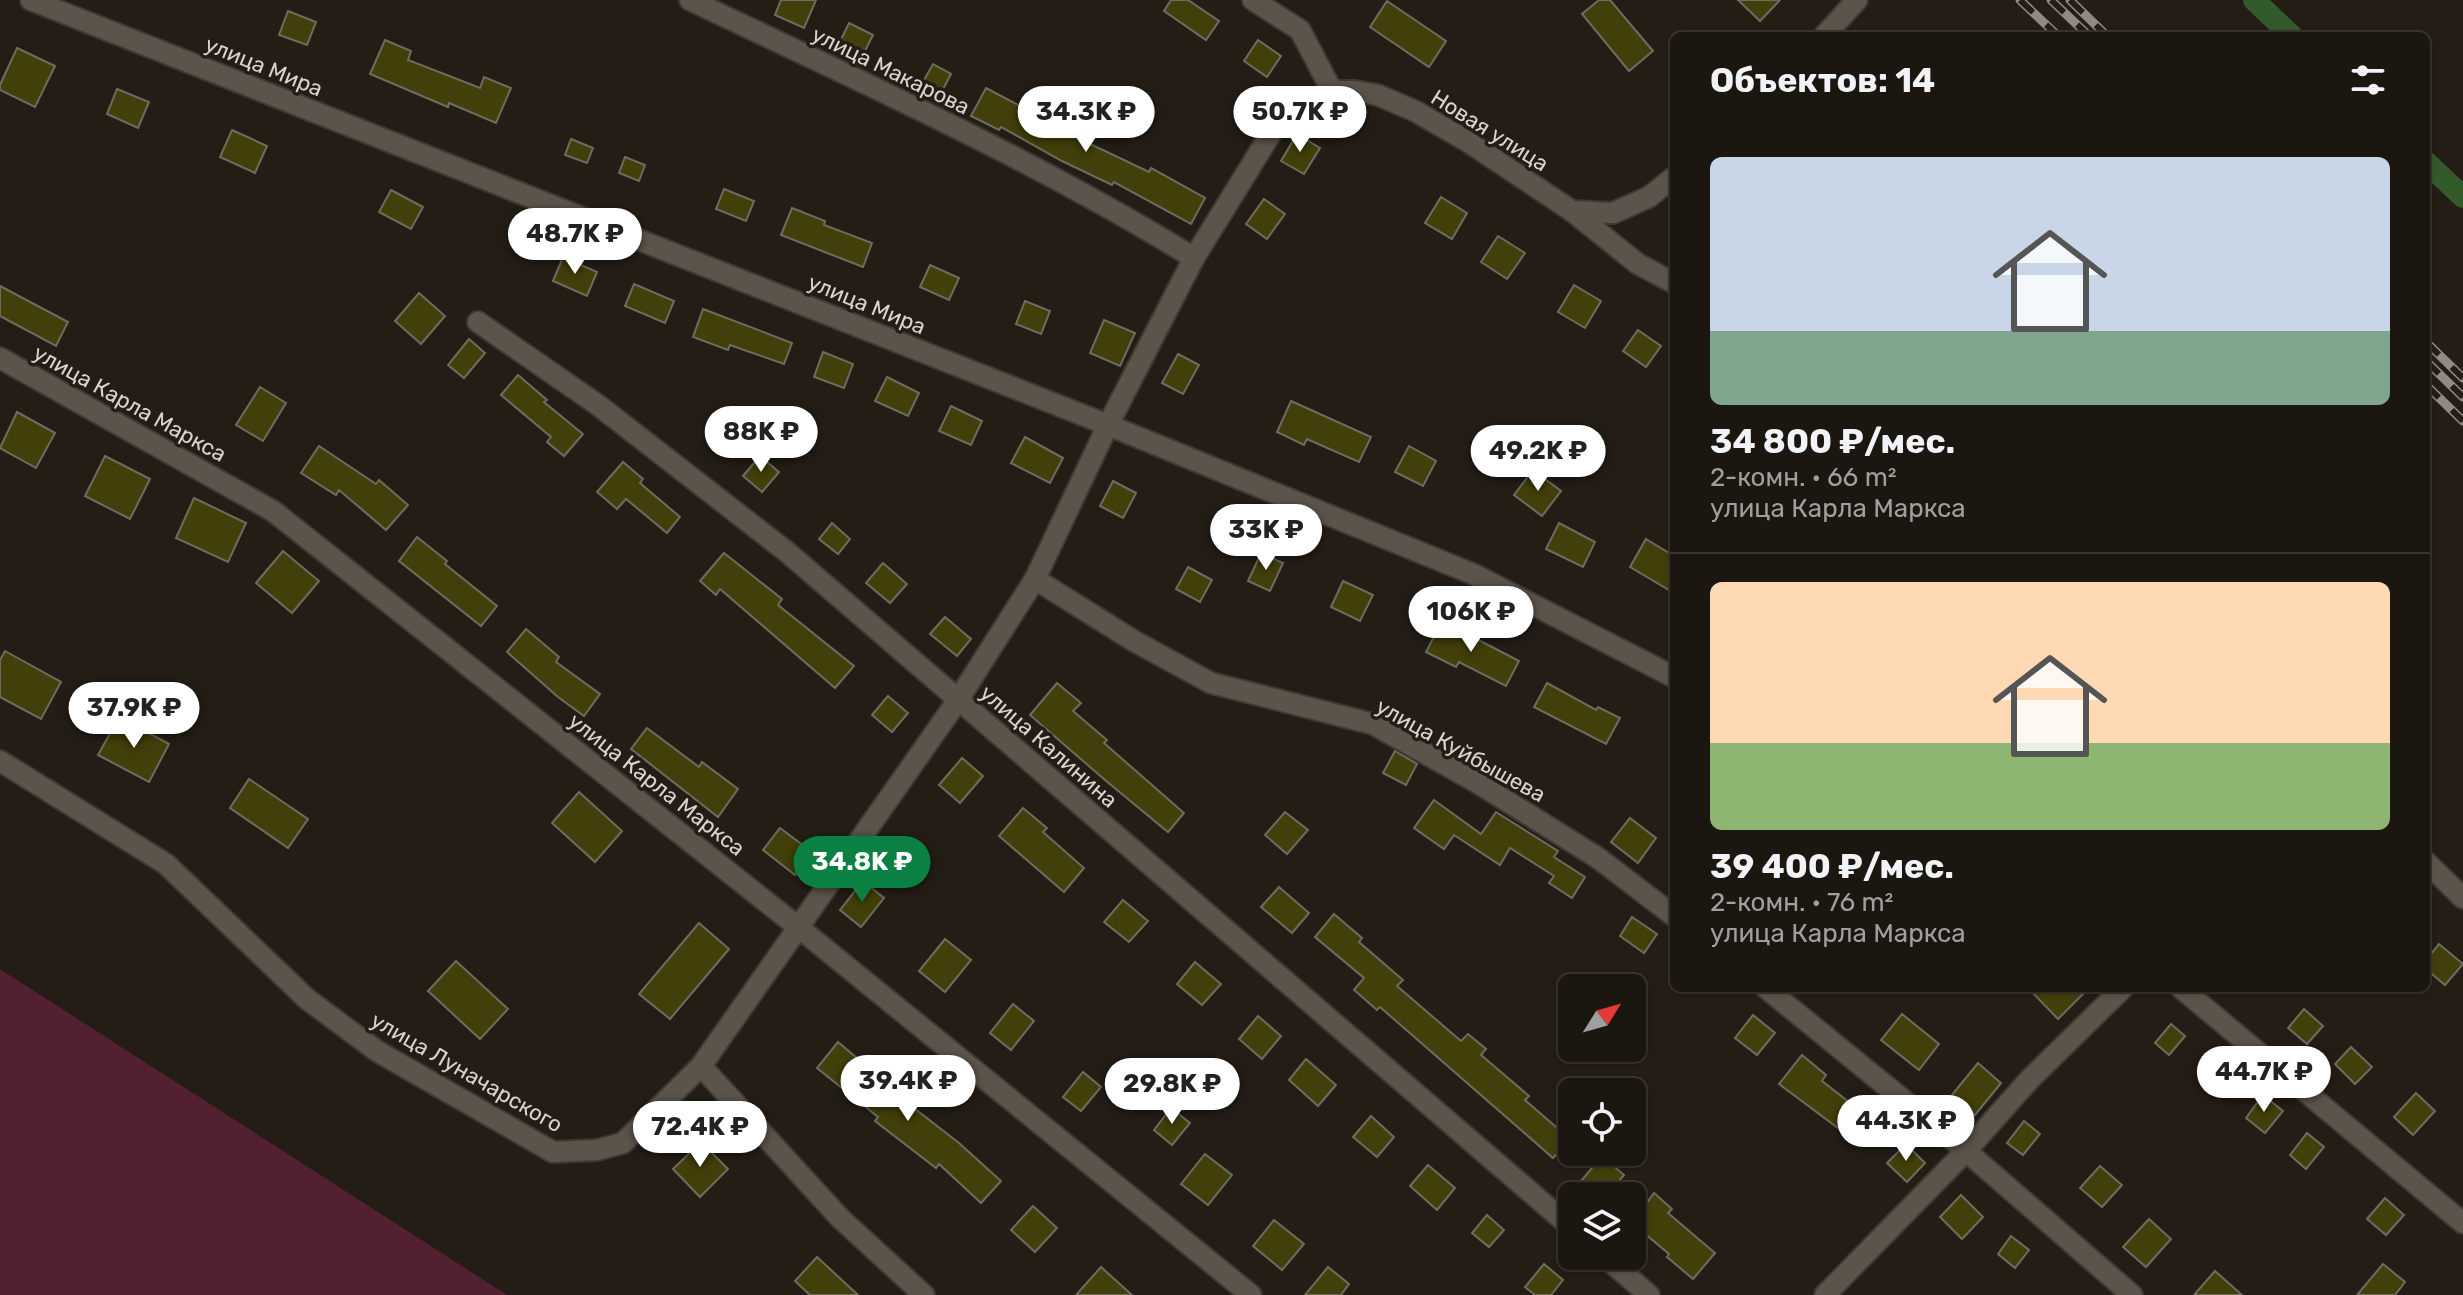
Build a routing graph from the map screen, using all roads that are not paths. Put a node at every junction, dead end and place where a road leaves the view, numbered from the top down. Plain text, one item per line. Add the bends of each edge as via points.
1 (31, 0) edge
2 (690, 0) edge
3 (1253, 0) edge
4 (1857, 0) edge
5 (1828, 32) edge
6 (1332, 91) junction
7 (1670, 180) edge
8 (1572, 211) junction
9 (1194, 258) junction
10 (1670, 281) edge
11 (478, 322) dead end
12 (0, 358) edge
13 (1108, 425) junction
14 (1035, 579) junction
15 (1670, 675) edge
16 (958, 700) junction
17 (0, 761) edge
18 (2430, 866) edge
19 (2463, 898) edge
20 (1670, 913) edge
21 (798, 927) junction
22 (1771, 992) edge
23 (2119, 992) edge
24 (2186, 992) edge
25 (701, 1066) junction
26 (1966, 1151) junction
27 (1558, 1216) edge
28 (2463, 1223) edge
29 (1620, 1270) edge
30 (924, 1295) edge
31 (1251, 1295) edge
32 (1649, 1295) edge
33 (1825, 1295) edge
34 (2132, 1295) edge

1 - 13 street, улица Мира
2 - 9 street, улица Макарова via 906,102
3 - 6 street via 1300,30
4 - 5 street
6 - 8 street, Новая улица via 1378,95 1415,111
6 - 9 street, улица Луначарского via 1297,109 1273,130
7 - 8 street via 1649,197 1613,213
8 - 10 street, Новая улица via 1638,264
9 - 13 street, улица Луначарского
11 - 16 street, улица Калинина via 598,405 787,552
12 - 21 street, улица Карла Маркса via 273,511
13 - 14 street, улица Луначарского
13 - 15 street, улица Мира via 1473,574
14 - 16 street, улица Луначарского
14 - 20 street, улица Куйбышева via 1211,683 1373,724 1598,858
16 - 21 street, улица Луначарского
16 - 27 street, улица Калинина
17 - 25 street, улица Луначарского via 166,864 307,999 377,1051 553,1152 623,1143
18 - 19 street
21 - 25 street, улица Луначарского
21 - 31 street, улица Карла Маркса
22 - 26 street
23 - 26 street
24 - 28 street
25 - 30 street via 840,1218
26 - 33 street
26 - 34 street
29 - 32 street

